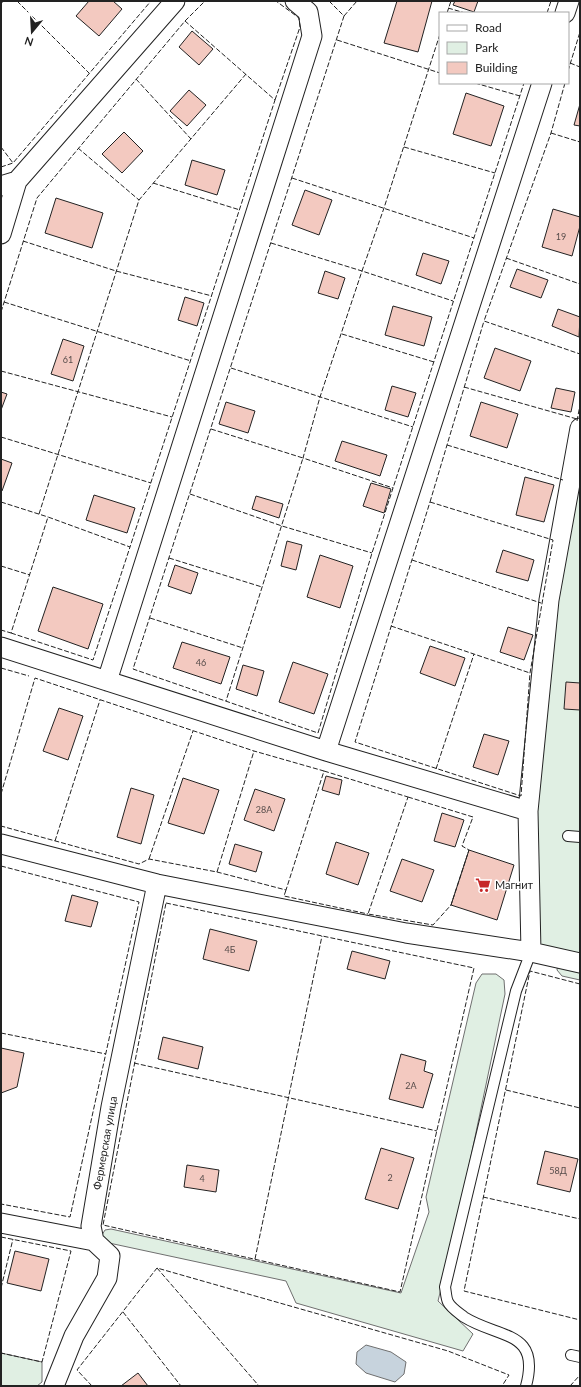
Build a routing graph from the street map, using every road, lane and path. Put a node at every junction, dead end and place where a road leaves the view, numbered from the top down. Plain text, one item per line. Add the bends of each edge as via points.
1 (175, 1) edge
2 (295, 1) edge
3 (569, 1) edge
4 (565, 12) edge
5 (542, 84) edge
6 (9, 184) edge
7 (1, 234) edge
8 (580, 428) edge
9 (1, 647) edge
10 (106, 681) junction
11 (326, 751) junction
12 (528, 811) junction
13 (568, 836) dead end
14 (580, 837) edge
15 (1, 844) edge
16 (157, 884) junction
17 (531, 952) junction
18 (580, 963) edge
19 (1, 1223) edge
20 (94, 1241) junction
21 (54, 1386) edge
22 (526, 1386) edge

1 - 6 street
2 - 10 street via 308,12 312,36
3 - 4 street
5 - 11 street
6 - 7 street
8 - 12 street via 549,600
9 - 10 street
10 - 11 street
11 - 12 street
12 - 17 street
13 - 14 lane
15 - 16 street
16 - 17 street via 406,933
16 - 20 street, Фермерская улица via 111,1107 91,1226
17 - 18 street
17 - 22 lane via 516,991 445,1287 448,1302 458,1312 488,1329 516,1339 526,1349 530,1374
19 - 20 street
20 - 21 street via 110,1256 107,1278 74,1336

